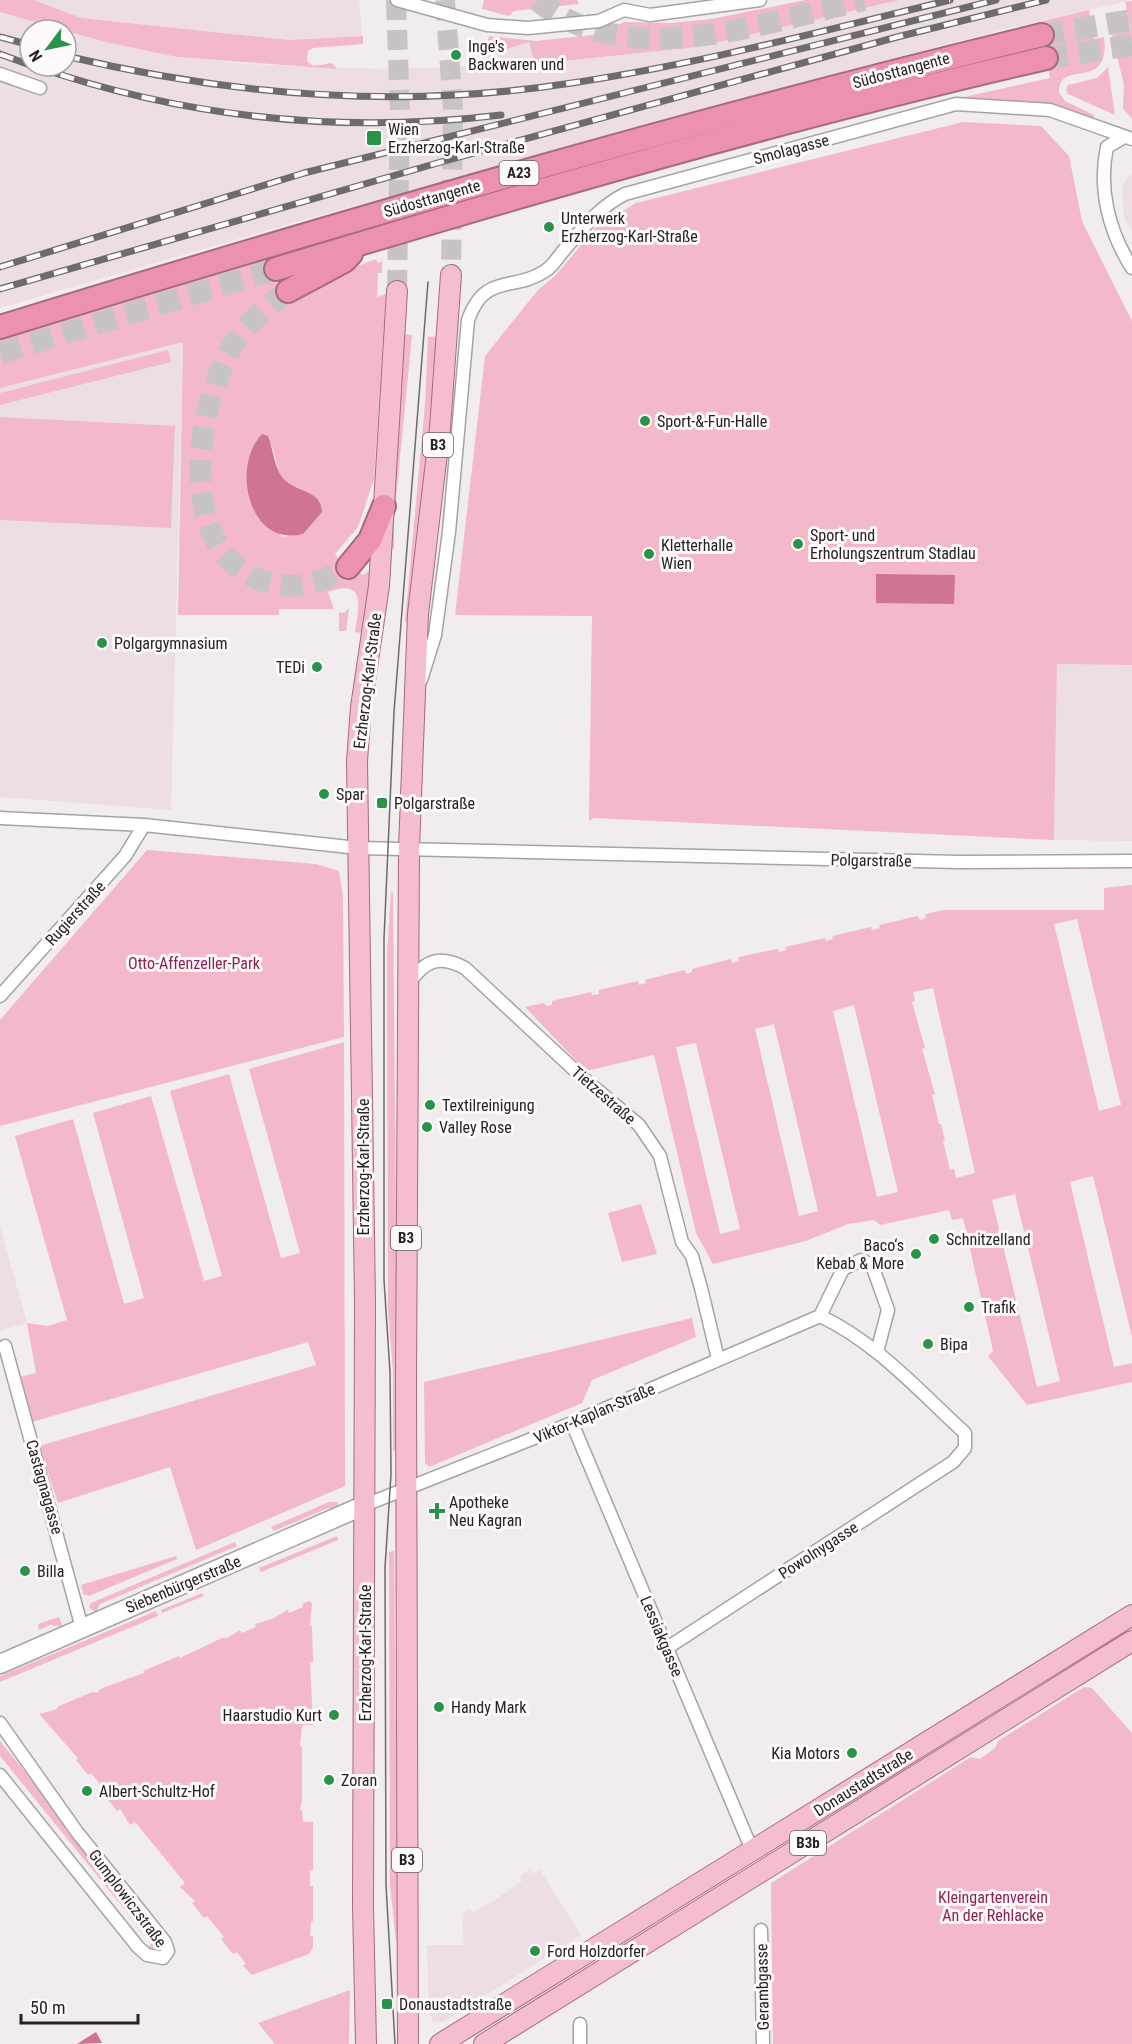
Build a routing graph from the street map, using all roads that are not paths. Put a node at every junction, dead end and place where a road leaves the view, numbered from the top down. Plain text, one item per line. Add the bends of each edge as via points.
1 (397, 0) edge
2 (757, 0) edge
3 (623, 5) edge
4 (1042, 34) tunnel mouth
5 (1046, 58) tunnel mouth
6 (0, 74) edge
7 (40, 88) dead end
8 (1128, 138) edge
9 (363, 242) junction
10 (1132, 268) edge
11 (276, 269) tunnel mouth
12 (451, 275) tunnel mouth
13 (288, 291) tunnel mouth
14 (397, 291) tunnel mouth
15 (0, 327) edge
16 (384, 506) junction
17 (348, 567) tunnel mouth
18 (413, 704) junction
19 (0, 818) edge
20 (144, 825) junction
21 (358, 848) junction
22 (409, 849) junction
23 (1132, 861) edge
24 (406, 987) junction
25 (0, 996) edge
26 (820, 1316) junction
27 (5, 1346) dead end
28 (877, 1352) junction
29 (718, 1359) junction
30 (572, 1423) junction
31 (407, 1490) junction
32 (365, 1505) junction
33 (1132, 1615) edge
34 (82, 1628) junction
35 (1132, 1641) edge
36 (667, 1648) junction
37 (0, 1664) edge
38 (0, 1723) edge
39 (0, 1775) edge
40 (752, 1850) junction
41 (761, 1930) dead end
42 (580, 2024) dead end
43 (366, 2044) edge
44 (408, 2044) edge
45 (440, 2044) edge
46 (484, 2044) edge
47 (580, 2044) edge
48 (763, 2044) edge

1 - 3 street via 487,25 528,28 599,21
2 - 3 street via 650,15
4 - 15 highway, Südosttangente / A23 via 513,175
5 - 9 highway, Südosttangente / A23 via 758,130
6 - 7 street
8 - 10 street via 1107,147 1103,188 1112,229
8 - 18 street, Smolagasse via 1050,110 956,104 625,194 595,214 545,271 494,287 482,295 468,320 457,457 435,635
9 - 11 highway, Südosttangente / A23
9 - 13 highway via 344,261
12 - 18 main road, B3
14 - 16 main road, Erzherzog-Karl-Straße
16 - 17 highway via 370,540
16 - 21 main road, Erzherzog-Karl-Straße via 380,586 361,707
18 - 22 main road, B3
19 - 20 street, Polgarstraße
20 - 21 street, Polgarstraße
20 - 25 street, Rugierstraße via 125,856
21 - 22 street, Polgarstraße
21 - 32 main road, Erzherzog-Karl-Straße
22 - 23 street, Polgarstraße via 958,862
22 - 24 main road, B3
24 - 29 street, Tietzestraße via 428,963 449,959 465,968 639,1125 660,1156 682,1242 692,1256
24 - 31 main road, B3
26 - 28 street via 843,1326
26 - 28 street via 843,1269 861,1260 872,1265 888,1310
26 - 29 street, Viktor-Kaplan-Straße
27 - 34 street, Castagnagasse
28 - 36 street, Powolnygasse via 965,1433 965,1448 953,1462
29 - 30 street, Viktor-Kaplan-Straße
30 - 31 street, Viktor-Kaplan-Straße
30 - 36 street, Lessiakgasse
31 - 32 street, Viktor-Kaplan-Straße
31 - 44 main road, B3
32 - 34 street, Siebenbürgerstraße
32 - 43 main road, Erzherzog-Karl-Straße
33 - 40 main road, Donaustadtstraße / B3b
34 - 37 street, Siebenbürgerstraße
35 - 46 main road, Donaustadtstraße / B3b
36 - 40 street, Lessiakgasse
38 - 39 street, Gumplowiczstraße via 77,1832 168,1946 166,1955 154,1958 138,1947
40 - 45 main road, Donaustadtstraße / B3b
41 - 48 street, Gerambgasse
42 - 47 street

